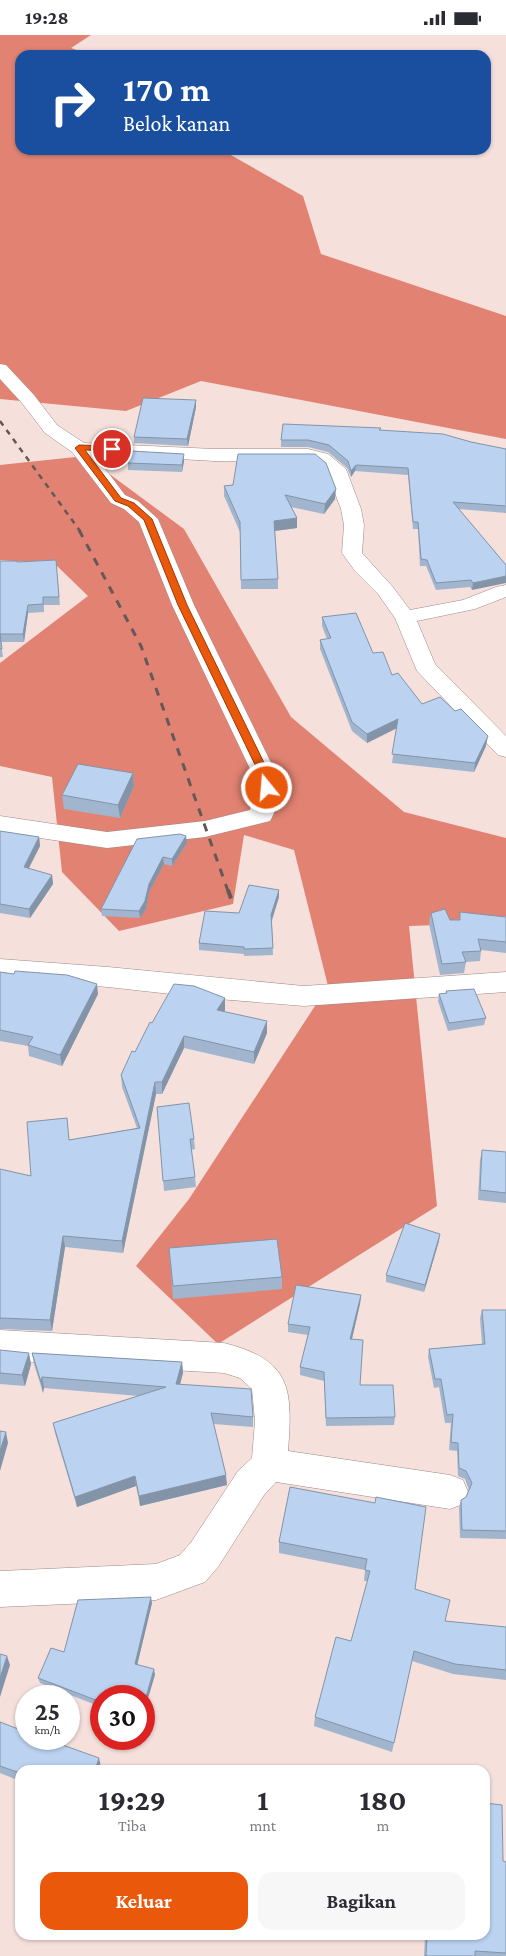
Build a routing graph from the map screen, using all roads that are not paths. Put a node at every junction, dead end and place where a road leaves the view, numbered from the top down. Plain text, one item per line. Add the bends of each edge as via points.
1 (0, 369) edge
2 (79, 448) junction
3 (503, 591) dead end
4 (405, 617) junction
5 (506, 749) edge
6 (0, 824) edge
7 (0, 969) edge
8 (506, 982) edge
9 (0, 1345) edge
10 (270, 1465) junction
11 (450, 1492) dead end
12 (0, 1589) edge

1 - 2 street via 51,429
2 - 4 street via 321,457 336,469 352,509 352,553
2 - 6 street via 118,499 148,519 183,605 265,775 267,788 261,815 205,829 107,840
3 - 4 street via 468,605
4 - 5 street via 425,666
7 - 8 street via 304,996
9 - 10 street via 224,1358 242,1362 266,1381 273,1410
10 - 11 street
10 - 12 street via 251,1483 192,1569 156,1582

